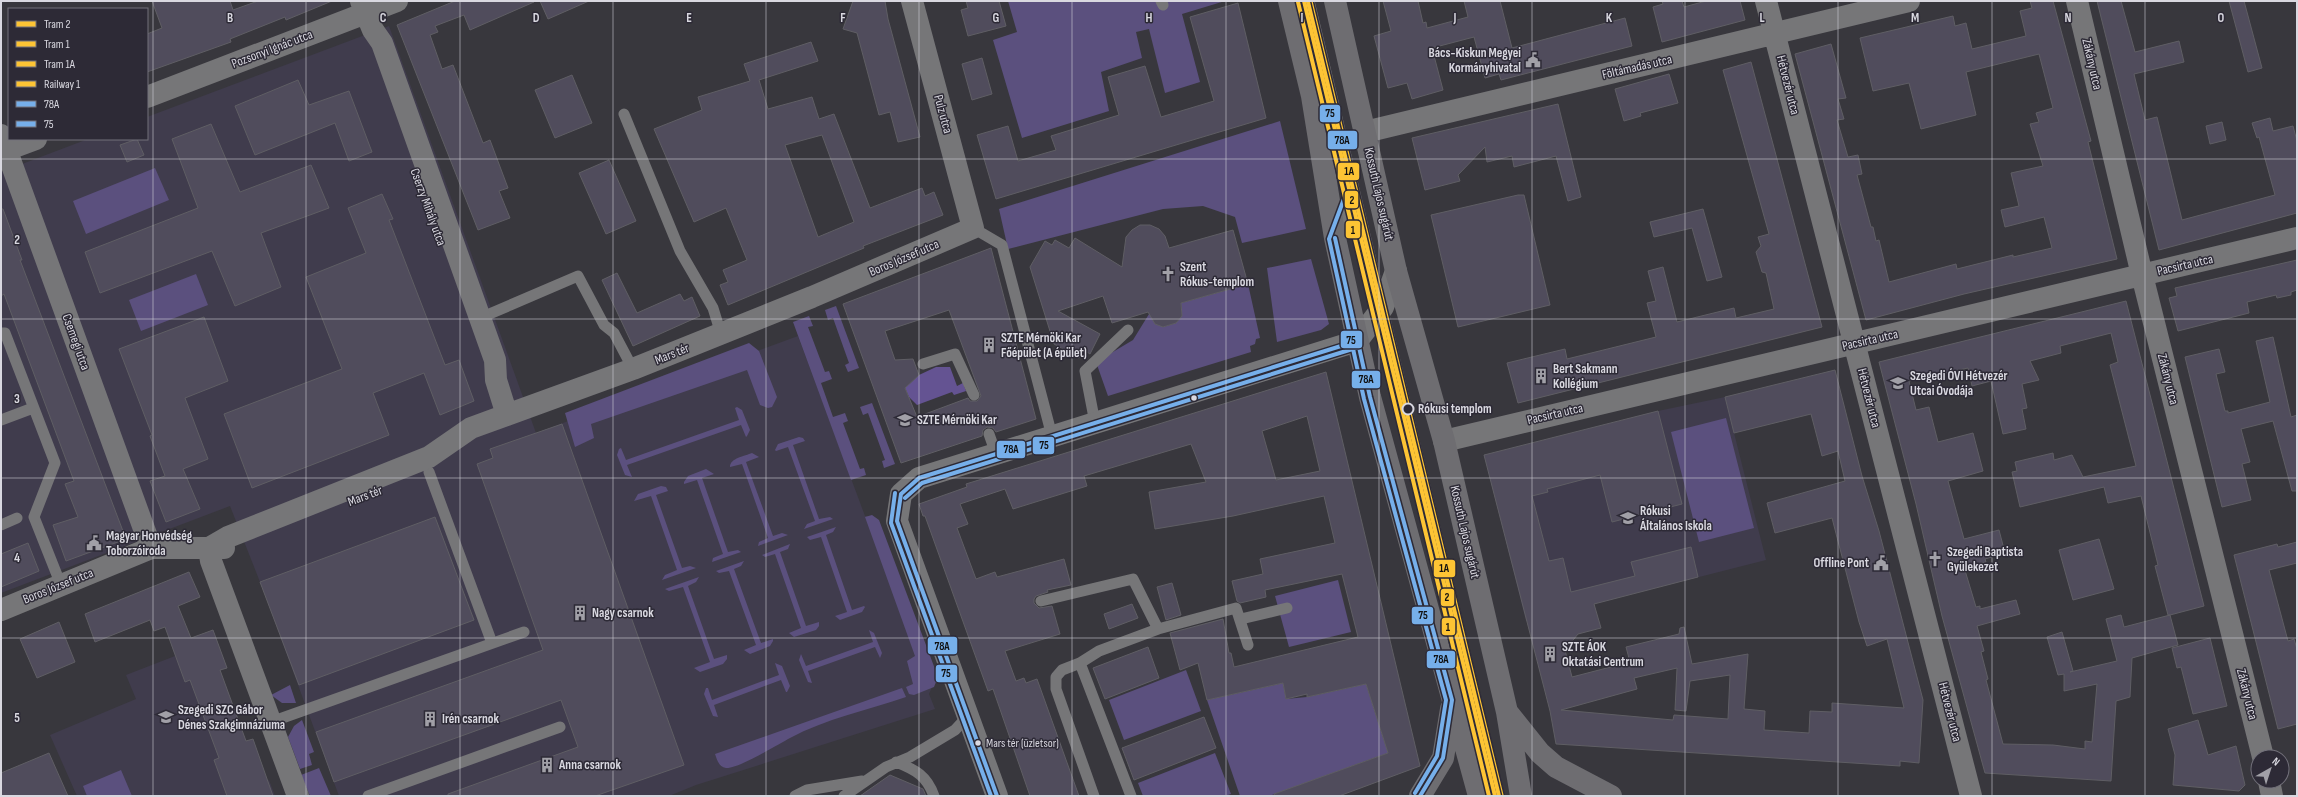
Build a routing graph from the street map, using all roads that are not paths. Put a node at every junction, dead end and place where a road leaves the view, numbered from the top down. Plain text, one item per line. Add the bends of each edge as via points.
1 (397, 1) edge
2 (912, 1) edge
3 (1289, 1) edge
4 (1309, 1) edge
5 (1335, 1) edge
6 (1766, 1) edge
7 (1909, 1) edge
8 (2077, 1) edge
9 (366, 15) edge
10 (1775, 34) junction
11 (148, 96) edge
12 (624, 114) dead end
13 (1365, 132) junction
14 (31, 140) edge
15 (3, 146) edge
16 (1354, 190) junction
17 (973, 228) junction
18 (1335, 238) junction
19 (2297, 238) edge
20 (1396, 271) junction
21 (2142, 275) junction
22 (834, 288) joint
23 (1383, 307) junction
24 (480, 318) junction
25 (1128, 330) dead end
26 (1, 333) edge
27 (722, 334) junction
28 (1357, 341) junction
29 (1855, 343) junction
30 (922, 364) dead end
31 (633, 369) junction
32 (496, 380) junction
33 (974, 395) dead end
34 (33, 408) junction
35 (508, 415) junction
36 (1, 420) edge
37 (1095, 422) junction
38 (1058, 434) junction
39 (1444, 441) junction
40 (429, 472) junction
41 (17, 518) dead end
42 (1, 525) edge
43 (151, 548) junction
44 (209, 548) junction
45 (61, 585) junction
46 (1041, 601) dead end
47 (1287, 608) dead end
48 (1, 610) edge
49 (1241, 619) junction
50 (1158, 630) junction
51 (524, 632) dead end
52 (492, 643) junction
53 (1248, 645) dead end
54 (1080, 663) junction
55 (1452, 700) junction
56 (1507, 712) junction
57 (967, 716) junction
58 (271, 722) junction
59 (560, 727) dead end
60 (2260, 749) edge
61 (896, 762) junction
62 (866, 781) junction
63 (298, 796) edge
64 (368, 796) edge
65 (795, 796) edge
66 (844, 796) edge
67 (934, 796) edge
68 (997, 796) edge
69 (1094, 796) edge
70 (1131, 796) edge
71 (1420, 796) edge
72 (1479, 796) edge
73 (1499, 796) edge
74 (1521, 796) edge
75 (1612, 796) edge
76 (1971, 796) edge

1 - 9 street, Pozsonyi Ignác utca
2 - 17 street, Pulz utca
3 - 18 main road via 1312,96
4 - 16 lane, Kossuth Lajos sugárút
5 - 13 main road, Kossuth Lajos sugárút
6 - 10 street, Hétvezér utca
7 - 10 street, Föltámadás utca
8 - 21 street, Zákány utca
9 - 11 street, Pozsonyi Ignác utca
9 - 24 street, Cserzy Mihály utca via 382,43
9 - 32 street, Cserzy Mihály utca via 373,54 484,364
10 - 13 street, Föltámadás utca
10 - 29 street, Hétvezér utca
12 - 27 lane via 680,251 713,308
13 - 20 main road, Kossuth Lajos sugárút
14 - 15 street
15 - 43 street, Csemegi utca
16 - 18 lane
16 - 23 lane, Kossuth Lajos sugárút
17 - 22 street, Boros József utca
17 - 38 lane via 1002,245
18 - 28 main road
19 - 21 street, Pacsirta utca
20 - 23 street
20 - 39 main road, Kossuth Lajos sugárút
21 - 29 street, Pacsirta utca
21 - 60 street, Zákány utca
22 - 27 street, Mars tér
23 - 28 street
23 - 73 lane, Kossuth Lajos sugárút
24 - 31 lane via 578,276 604,325 614,333
24 - 32 street, Cserzy Mihály utca via 495,360
25 - 37 lane via 1085,371
26 - 34 lane via 5,333
27 - 31 street, Mars tér
28 - 37 street
28 - 55 main road
29 - 39 street, Pacsirta utca
29 - 76 street, Hétvezér utca
30 - 33 lane via 955,354
31 - 35 street, Mars tér
32 - 35 street, Cserzy Mihály utca
34 - 36 lane
34 - 45 lane via 55,464 34,517
35 - 40 street, Mars tér via 459,455
35 - 44 street, Mars tér via 471,428 429,457 228,537
37 - 38 street
38 - 57 street via 992,444 919,478 901,494 897,521
39 - 56 main road, Kossuth Lajos sugárút
40 - 44 street, Mars tér via 231,548
40 - 52 lane
41 - 42 lane
43 - 44 street, Boros József utca
43 - 45 street, Boros József utca
44 - 58 street via 211,561
45 - 48 street, Boros József utca
46 - 50 lane via 1133,579
47 - 49 lane
49 - 50 lane via 1236,608
49 - 53 lane
50 - 54 lane via 1099,651
51 - 52 lane
52 - 58 lane
54 - 69 lane via 1062,670 1056,677 1056,689
54 - 70 lane
55 - 71 main road via 1443,758
55 - 72 main road
56 - 74 main road, Kossuth Lajos sugárút
56 - 75 main road via 1540,753 1556,767
57 - 61 lane via 955,730
57 - 68 street
58 - 63 street
59 - 64 lane
61 - 62 lane
61 - 67 lane via 912,769 929,782
62 - 65 lane via 807,790
62 - 66 lane

